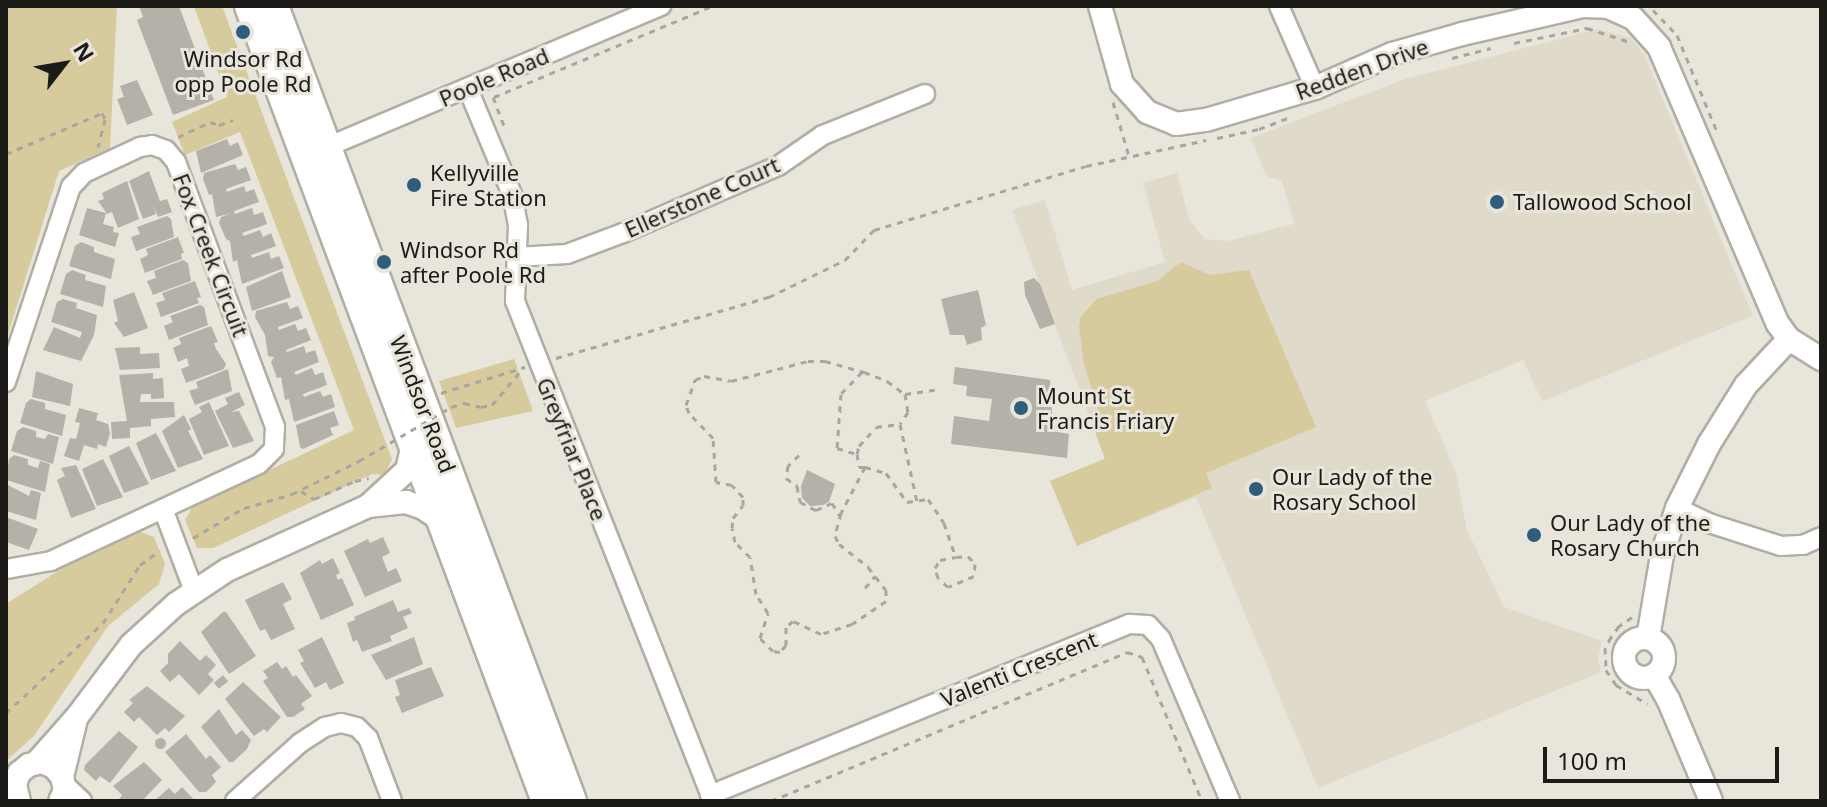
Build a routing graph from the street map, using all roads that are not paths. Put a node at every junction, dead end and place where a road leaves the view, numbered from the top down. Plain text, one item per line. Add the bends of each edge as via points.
1 (249, 6) edge
2 (274, 6) edge
3 (661, 6) edge
4 (1100, 6) edge
5 (1279, 6) edge
6 (1608, 6) edge
7 (625, 13) edge
8 (1315, 88) junction
9 (468, 89) junction
10 (925, 94) dead end
11 (327, 147) junction
12 (516, 257) junction
13 (1789, 339) junction
14 (1821, 359) edge
15 (6, 382) edge
16 (413, 445) junction
17 (368, 506) junction
18 (1677, 508) junction
19 (163, 509) junction
20 (442, 521) junction
21 (1821, 537) edge
22 (6, 569) edge
23 (194, 591) junction
24 (1648, 638) junction
25 (1654, 675) junction
26 (76, 718) junction
27 (36, 763) junction
28 (62, 787) edge
29 (712, 798) edge
30 (17, 800) edge
31 (82, 801) edge
32 (235, 801) edge
33 (392, 801) edge
34 (546, 801) edge
35 (572, 801) edge
36 (1230, 801) edge
37 (1711, 801) edge

1 - 16 main road, Windsor Road
2 - 11 main road, Windsor Road
3 - 7 street, Poole Road
4 - 8 street, Redden Drive via 1122,84 1147,112 1176,124
5 - 8 street
6 - 8 street, Redden Drive via 1583,6 1462,34 1392,54
6 - 13 street, Redden Drive via 1633,18 1659,47
7 - 9 street, Poole Road
9 - 11 street, Poole Road
9 - 12 street, Greyfriar Place via 512,194 518,225
10 - 12 street, Ellerstone Court via 823,135 778,166 623,233 567,254
11 - 35 main road, Windsor Road
12 - 29 street, Greyfriar Place via 515,301
13 - 14 street, Redden Drive
13 - 18 street via 1746,385
15 - 19 street, Fox Creek Circuit via 66,195 77,179 98,166 140,147 165,150 176,162 277,442 266,460
16 - 17 street via 407,470
16 - 20 main road, Windsor Road
17 - 20 street via 406,502
17 - 23 street via 255,556
18 - 21 street via 1781,546
18 - 24 street via 1662,555
19 - 22 street, Fox Creek Circuit via 51,561
19 - 23 street
20 - 34 main road, Windsor Road
23 - 26 street via 131,645
24 - 25 street via 1660,645 1664,658
24 - 25 street via 1630,642 1624,660 1635,676
25 - 37 street
26 - 27 street
26 - 28 street
27 - 28 street via 54,767
27 - 30 street via 19,773
28 - 31 street
29 - 36 street, Valenti Crescent via 1130,624 1148,625 1161,639
32 - 33 street via 300,743 341,723 357,727 368,738

